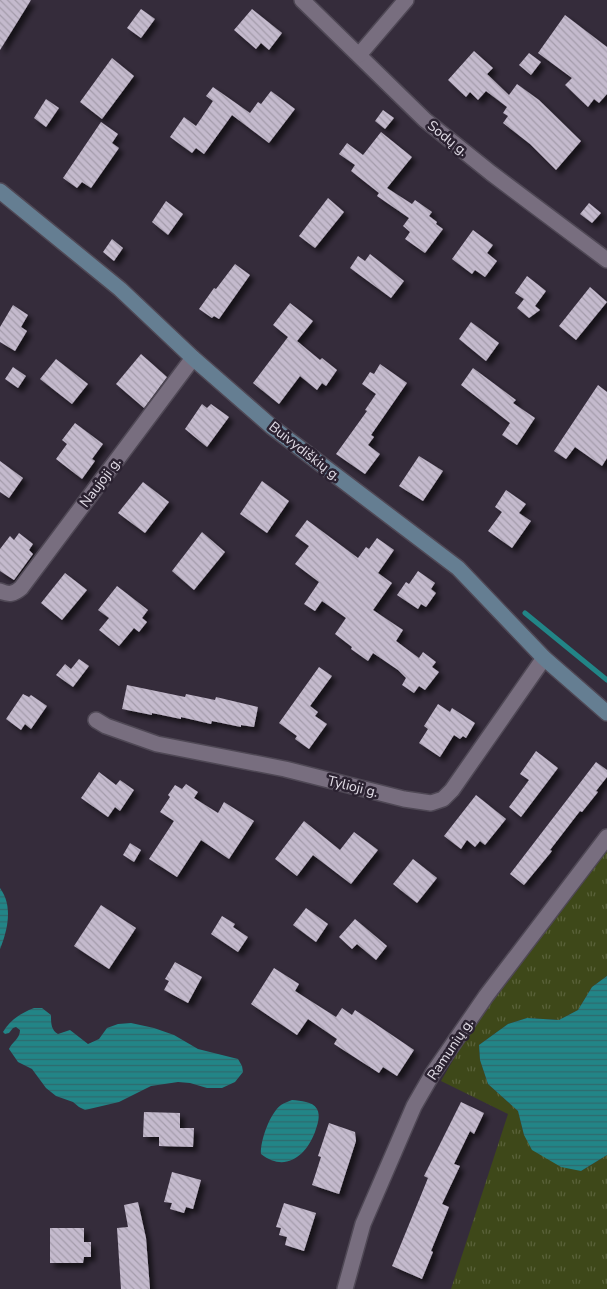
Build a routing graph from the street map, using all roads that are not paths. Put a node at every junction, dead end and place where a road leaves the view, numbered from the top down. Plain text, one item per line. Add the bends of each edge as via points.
1 (302, 0) edge
2 (406, 0) edge
3 (359, 55) junction
4 (0, 191) edge
5 (607, 260) edge
6 (193, 358) junction
7 (0, 591) edge
8 (544, 658) junction
9 (607, 713) edge
10 (96, 720) dead end
11 (607, 837) edge
12 (345, 1289) edge

1 - 3 street, Sodų g.
2 - 3 street
3 - 5 street, Sodų g. via 425,120
4 - 6 main road, Buivydiškių g. via 120,288
6 - 7 street, Naujoji g. via 21,588 15,593
6 - 8 main road, Buivydiškių g. via 272,427 458,568
8 - 9 main road, Buivydiškių g.
8 - 10 street, Tylioji g. via 452,790 443,799 431,803 285,769 157,744
11 - 12 street, Ramunių g. via 486,996 433,1073 414,1106 363,1224

